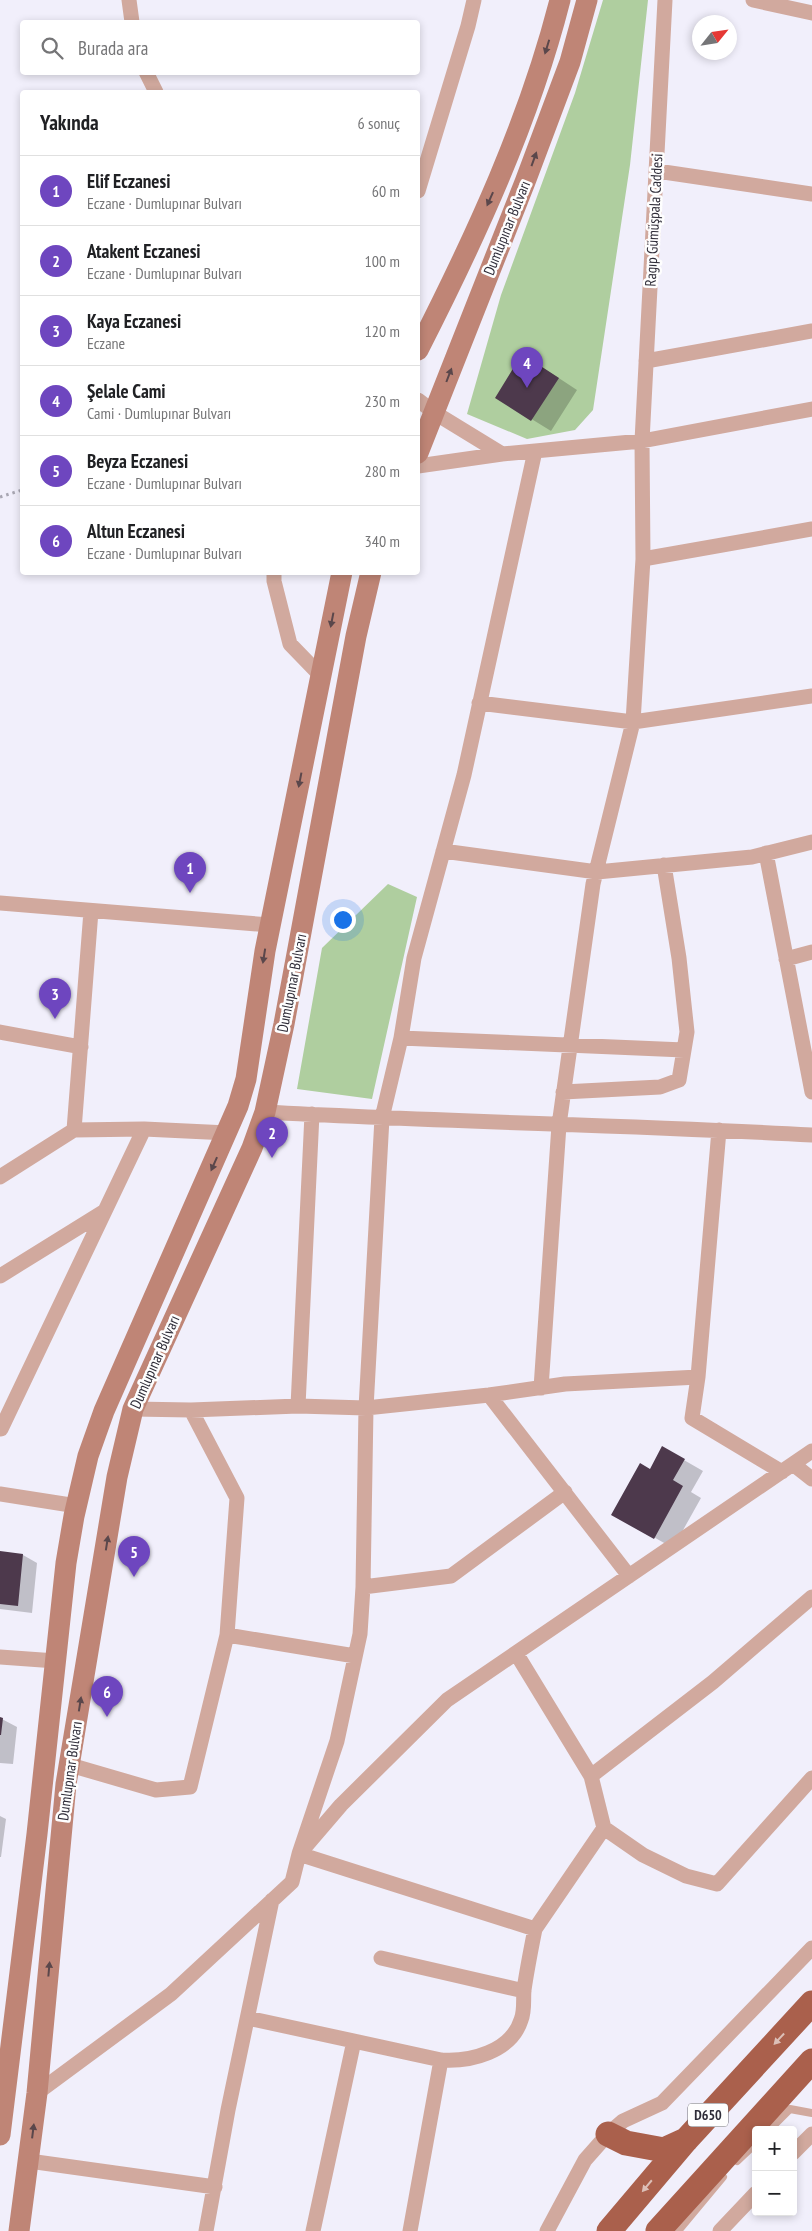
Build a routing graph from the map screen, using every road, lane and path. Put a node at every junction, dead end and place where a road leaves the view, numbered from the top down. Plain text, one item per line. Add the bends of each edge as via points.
1 (129, 0) edge
2 (474, 0) edge
3 (560, 0) edge
4 (587, 0) edge
5 (665, 0) edge
6 (674, 0) edge
7 (753, 0) edge
8 (812, 13) edge
9 (132, 20) edge
10 (664, 26) junction
11 (148, 75) edge
12 (155, 90) edge
13 (657, 171) junction
14 (420, 184) edge
15 (812, 194) edge
16 (812, 331) edge
17 (420, 346) edge
18 (646, 361) junction
19 (420, 402) edge
20 (812, 409) edge
21 (435, 413) junction
22 (642, 441) junction
23 (420, 448) edge
24 (535, 451) junction
25 (502, 454) junction
26 (420, 466) edge
27 (20, 491) edge
28 (0, 497) edge
29 (812, 529) edge
30 (643, 559) junction
31 (274, 575) edge
32 (341, 575) edge
33 (370, 575) edge
34 (320, 676) junction
35 (812, 696) edge
36 (479, 703) junction
37 (633, 722) junction
38 (812, 842) edge
39 (443, 851) junction
40 (766, 853) junction
41 (664, 865) junction
42 (597, 872) junction
43 (0, 903) edge
44 (91, 911) junction
45 (270, 925) junction
46 (812, 952) edge
47 (786, 959) junction
48 (0, 1032) edge
49 (401, 1038) junction
50 (570, 1045) junction
51 (80, 1047) junction
52 (684, 1050) junction
53 (810, 1074) edge
54 (563, 1092) junction
55 (812, 1092) edge
56 (265, 1112) junction
57 (312, 1114) junction
58 (382, 1118) junction
59 (559, 1125) junction
60 (144, 1129) junction
61 (74, 1130) junction
62 (719, 1130) junction
63 (228, 1133) junction
64 (812, 1135) edge
65 (0, 1177) edge
66 (105, 1211) junction
67 (0, 1276) edge
68 (698, 1377) junction
69 (541, 1388) junction
70 (489, 1395) junction
71 (298, 1406) junction
72 (366, 1408) junction
73 (133, 1410) junction
74 (191, 1410) junction
75 (1, 1429) edge
76 (812, 1451) edge
77 (788, 1468) junction
78 (812, 1479) edge
79 (564, 1492) junction
80 (0, 1494) edge
81 (77, 1506) junction
82 (629, 1576) junction
83 (363, 1586) junction
84 (812, 1597) edge
85 (227, 1635) junction
86 (516, 1653) junction
87 (355, 1656) junction
88 (0, 1657) edge
89 (56, 1661) junction
90 (70, 1765) junction
91 (591, 1776) junction
92 (812, 1778) edge
93 (604, 1828) junction
94 (299, 1854) junction
95 (272, 1900) junction
96 (535, 1929) junction
97 (812, 1948) edge
98 (381, 1958) dead end
99 (524, 1991) junction
100 (812, 2003) edge
101 (248, 2018) junction
102 (354, 2041) junction
103 (441, 2060) junction
104 (812, 2062) edge
105 (37, 2093) junction
106 (812, 2113) edge
107 (773, 2126) edge
108 (608, 2134) junction
109 (812, 2134) edge
110 (0, 2135) edge
111 (686, 2140) junction
112 (752, 2147) edge
113 (797, 2150) edge
114 (29, 2161) junction
115 (732, 2166) dead end
116 (726, 2173) dead end
117 (215, 2187) junction
118 (752, 2197) edge
119 (19, 2231) edge
120 (206, 2231) edge
121 (313, 2231) edge
122 (410, 2231) edge
123 (547, 2231) edge
124 (608, 2231) edge
125 (658, 2231) edge
126 (678, 2231) edge
127 (720, 2231) edge

1 - 9 street
2 - 14 street
3 -> 17 main road, Dumlupınar Bulvarı via 538,76 499,178
21 -> 4 main road, Dumlupınar Bulvarı via 526,182 570,62
5 - 10 street, Ragıp Gümüşpala Caddesi
6 - 10 street
7 - 8 street
10 - 13 street, Ragıp Gümüşpala Caddesi
11 - 12 street
13 - 15 street
13 - 18 street, Ragıp Gümüşpala Caddesi
16 - 18 street
18 - 22 street, Ragıp Gümüşpala Caddesi
19 - 21 street
20 - 22 street
21 - 23 main road, Dumlupınar Bulvarı
21 - 25 street
22 - 24 street
22 - 30 street, Ragıp Gümüşpala Caddesi
24 - 25 street
24 - 36 street
25 - 26 street
27 - 28 path
29 - 30 street
30 - 37 street, Ragıp Gümüşpala Caddesi
31 - 34 street via 290,644
32 -> 34 main road, Dumlupınar Bulvarı
33 - 56 main road, Dumlupınar Bulvarı
34 -> 45 main road, Dumlupınar Bulvarı
35 - 37 street
36 - 37 street
36 - 39 street
37 - 42 street, Ragıp Gümüşpala Caddesi
38 - 40 street
39 - 42 street
39 - 49 street via 414,958
40 - 41 street
40 - 47 street
41 - 42 street
41 - 52 street via 679,958 687,1032
42 - 50 street, Ragıp Gümüşpala Caddesi
43 - 44 street
44 - 45 street
44 - 51 street
45 -> 63 main road, Dumlupınar Bulvarı via 246,1079
46 - 47 street
47 - 53 street
48 - 51 street
49 - 50 street
49 - 58 street
50 - 52 street
50 - 54 street, Ragıp Gümüşpala Caddesi
51 - 61 street
52 - 54 street via 679,1080 660,1087
53 - 55 street
54 - 59 street, Ragıp Gümüşpala Caddesi
56 - 57 street
56 - 73 main road, Dumlupınar Bulvarı via 252,1148
57 - 58 street
57 - 71 street
58 - 59 street
58 - 72 street
59 - 62 street
59 - 69 street, Ragıp Gümüşpala Caddesi
60 - 61 street
60 - 63 street
60 - 66 street
61 - 65 street
62 - 64 street
62 - 68 street
63 -> 81 main road, Dumlupınar Bulvarı via 104,1412 88,1456
66 - 67 street
66 - 75 street
68 - 69 street
68 - 77 street via 692,1418
69 - 70 street
70 - 72 street
70 - 79 street
71 - 72 street
71 - 74 street
72 - 83 street
73 - 74 street
90 -> 73 main road, Dumlupınar Bulvarı via 118,1476
74 - 85 street via 237,1498
76 - 77 street
77 - 78 street
77 - 82 street
79 - 82 street
79 - 83 street via 451,1576
80 - 81 street
81 - 89 main road, Dumlupınar Bulvarı via 66,1563
82 - 86 street
83 - 87 street
84 - 91 street via 713,1682
85 - 87 street
85 - 90 street via 190,1787 156,1790
86 - 91 street
86 - 94 street via 447,1700 341,1805
87 - 94 street via 337,1741
88 - 89 street
89 - 110 main road, Dumlupınar Bulvarı
105 -> 90 main road, Dumlupınar Bulvarı
91 - 93 street
92 - 93 street via 717,1884 686,1876 643,1855
93 - 96 street
94 - 95 street via 292,1882
94 - 96 street
95 - 101 street
95 - 105 street via 171,1994
96 - 99 street
97 - 108 street via 662,2103 623,2121
98 - 99 street
99 - 103 street via 522,2020 512,2038 490,2053 455,2061
100 -> 111 highway, D650
101 - 102 street
101 - 117 street
102 - 103 street
102 - 121 street
103 - 122 street
104 - 125 highway, D650
114 -> 105 main road, Dumlupınar Bulvarı
106 - 107 lane via 790,2109
108 - 111 highway via 626,2143 664,2150
108 - 123 street via 585,2160
109 - 113 street
111 -> 124 highway, D650
112 - 115 lane
114 - 117 street
114 - 119 main road, Dumlupınar Bulvarı
116 - 126 lane
117 - 120 street
118 - 127 street

